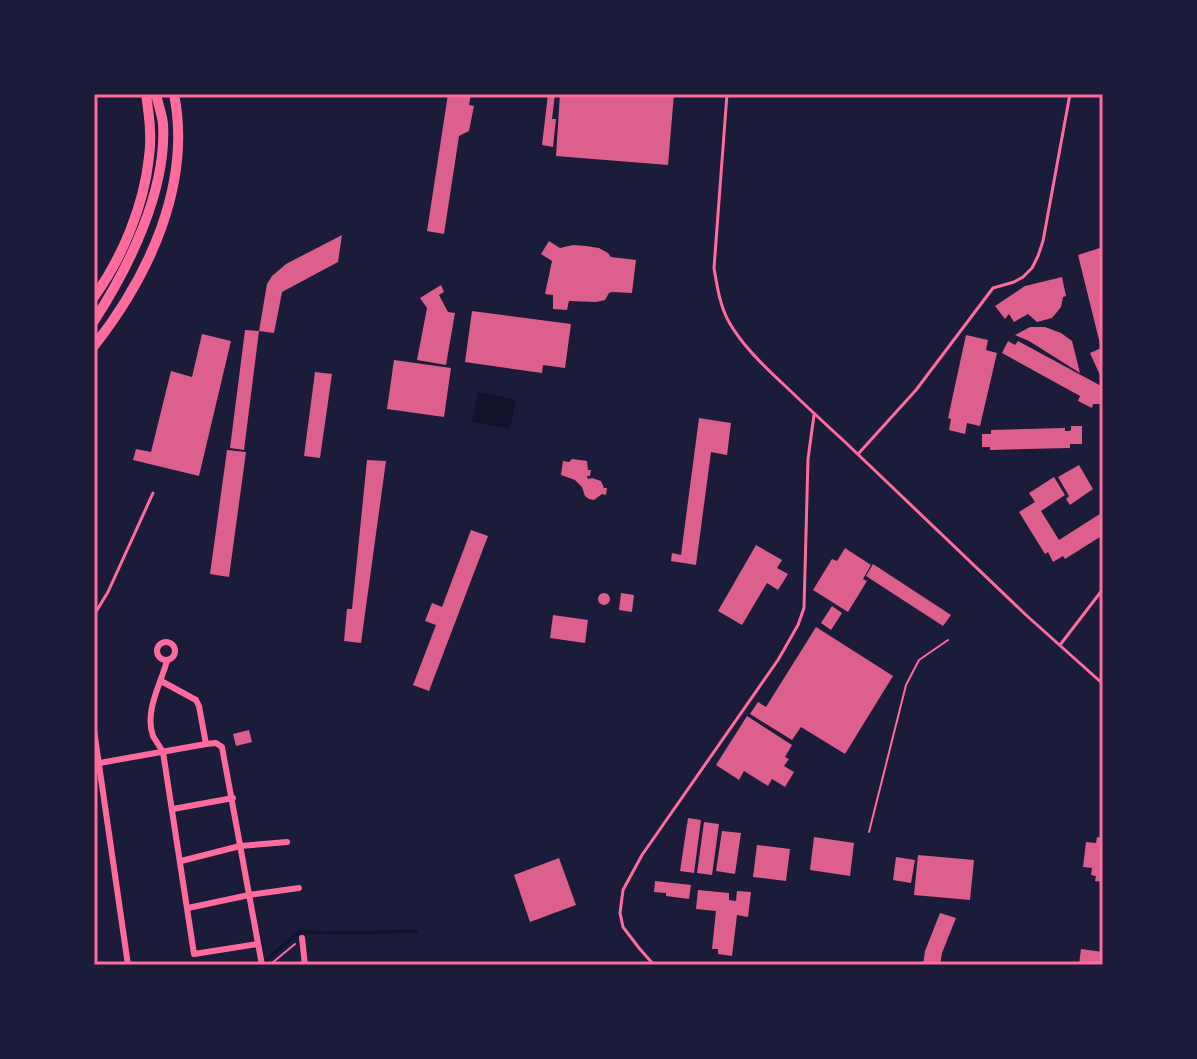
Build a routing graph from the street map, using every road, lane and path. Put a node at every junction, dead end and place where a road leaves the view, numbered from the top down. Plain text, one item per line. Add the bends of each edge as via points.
1 (146, 94) edge
2 (156, 94) edge
3 (174, 94) edge
4 (727, 94) edge
5 (1070, 94) edge
6 (94, 297) edge
7 (94, 321) edge
8 (94, 346) edge
9 (815, 414) junction
10 (858, 454) junction
11 (153, 493) dead end
12 (1103, 589) edge
13 (94, 615) edge
14 (948, 640) dead end
15 (1060, 645) junction
16 (167, 661) dead end
17 (161, 681) junction
18 (1103, 684) edge
19 (94, 730) edge
20 (206, 744) junction
21 (163, 752) junction
22 (97, 763) edge
23 (233, 798) junction
24 (173, 809) junction
25 (869, 832) dead end
26 (287, 842) dead end
27 (240, 846) junction
28 (181, 861) junction
29 (299, 888) dead end
30 (249, 895) junction
31 (188, 908) junction
32 (302, 938) joint
33 (258, 944) junction
34 (128, 965) edge
35 (262, 965) edge
36 (269, 965) edge
37 (305, 965) edge
38 (654, 965) edge

1 - 6 main road via 150,156 141,199 123,246
2 - 7 main road via 163,122 162,153 152,202
3 - 8 main road via 178,140 170,200 140,277
4 - 9 lane via 714,268 721,301 739,339
5 - 10 lane via 1043,241 1032,268 1014,282 993,288 916,390
9 - 10 lane
9 - 38 lane via 808,459 804,608 798,625 623,890 623,927
10 - 15 lane
11 - 13 lane
12 - 15 lane
14 - 25 path via 919,660 906,685
15 - 18 lane
16 - 17 street
17 - 20 street via 196,700
17 - 21 street via 151,720
19 - 22 street
20 - 21 street
20 - 23 street via 222,747
21 - 22 street
21 - 24 street
22 - 34 street
23 - 24 street
23 - 27 street
24 - 28 street
26 - 27 street
27 - 28 street
27 - 30 street
28 - 31 street
29 - 30 street
30 - 31 street
30 - 33 street
31 - 33 street via 194,954
32 - 36 path
32 - 37 street
33 - 35 street

